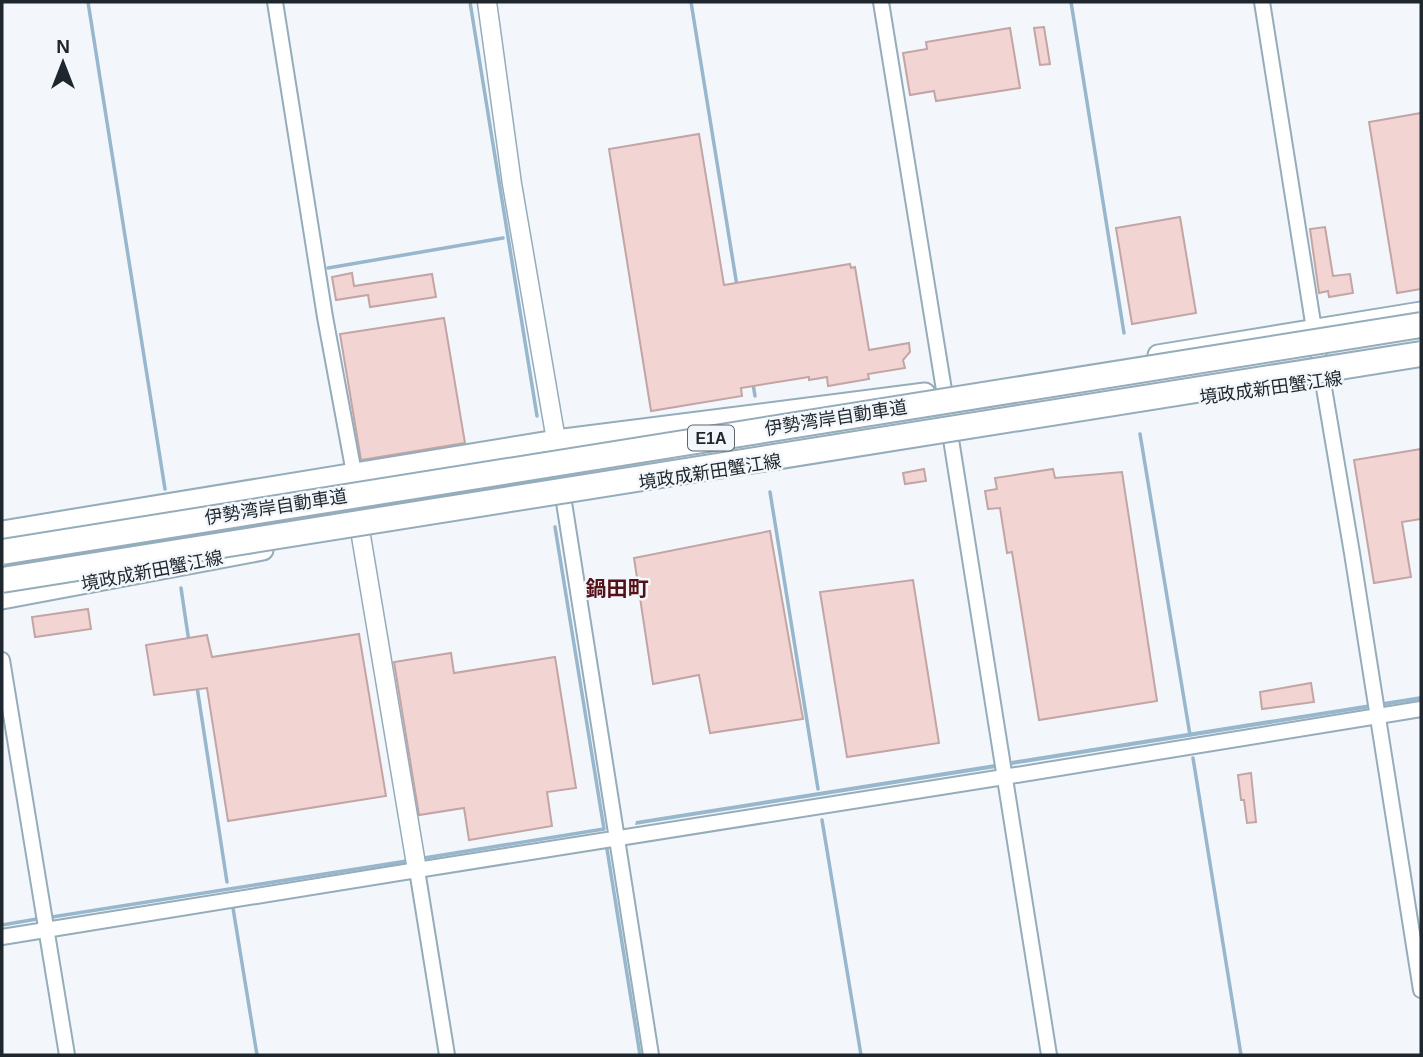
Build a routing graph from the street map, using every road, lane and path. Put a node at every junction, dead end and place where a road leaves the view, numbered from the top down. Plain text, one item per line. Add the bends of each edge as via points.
1 (275, 2) edge
2 (487, 2) edge
3 (881, 2) edge
4 (1262, 2) edge
5 (1421, 312) edge
6 (1421, 325) edge
7 (1314, 329) junction
8 (1421, 354) edge
9 (1421, 364) edge
10 (1322, 381) junction
11 (944, 390) junction
12 (950, 433) junction
13 (556, 440) junction
14 (354, 473) junction
15 (563, 496) junction
16 (360, 530) junction
17 (2, 531) edge
18 (2, 552) edge
19 (2, 580) edge
20 (2, 599) edge
21 (2, 660) edge
22 (1376, 707) junction
23 (1421, 709) edge
24 (1004, 777) junction
25 (616, 838) junction
26 (417, 870) junction
27 (47, 930) junction
28 (2, 937) edge
29 (1421, 990) edge
30 (66, 1055) edge
31 (447, 1055) edge
32 (651, 1055) edge
33 (1049, 1055) edge

1 - 14 street
2 - 13 street via 512,184
3 - 11 street
4 - 7 street
5 - 7 main road
6 - 18 highway, 伊勢湾岸自動車道 / E1A, bridge
7 - 10 street
7 - 11 main road
8 - 19 highway, 伊勢湾岸自動車道 / E1A, bridge
9 - 10 main road, 境政成新田蟹江線
10 - 12 main road, 境政成新田蟹江線
10 - 22 street
11 - 13 main road
12 - 15 main road, 境政成新田蟹江線
12 - 24 street
13 - 14 main road
13 - 15 street
14 - 17 main road
15 - 16 main road, 境政成新田蟹江線
15 - 25 street
16 - 20 main road, 境政成新田蟹江線
16 - 26 street
21 - 27 street
22 - 23 street
22 - 24 street
22 - 29 street
24 - 25 street
24 - 33 street
25 - 26 street
25 - 32 street
26 - 27 street
26 - 31 street
27 - 28 street
27 - 30 street

